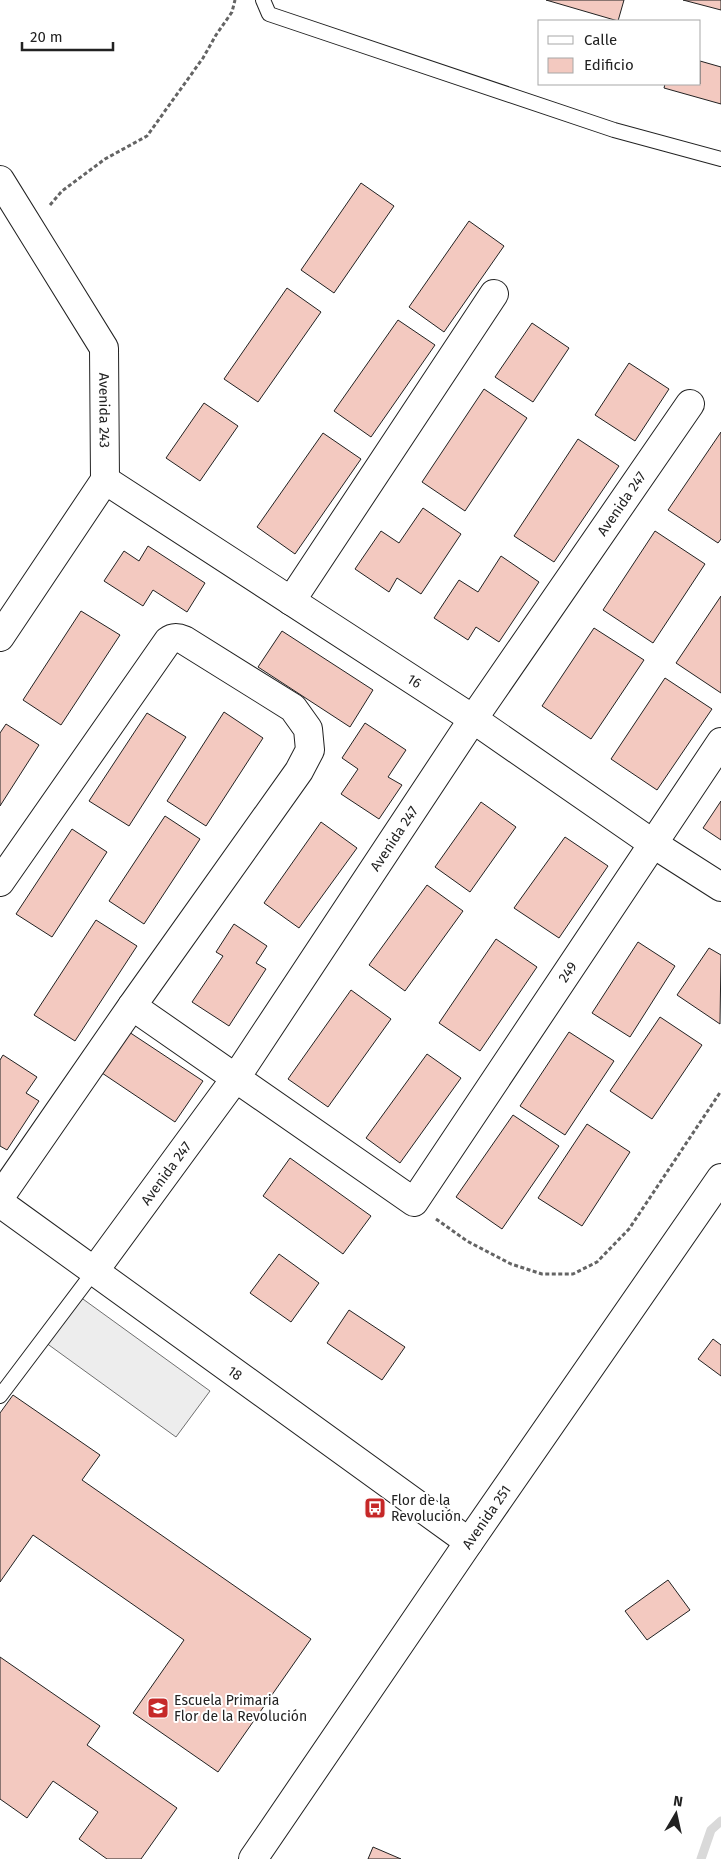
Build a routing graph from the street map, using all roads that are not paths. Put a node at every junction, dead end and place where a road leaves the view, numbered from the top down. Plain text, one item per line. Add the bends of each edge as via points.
1 (263, 0) edge
2 (721, 159) edge
3 (0, 180) edge
4 (494, 294) dead end
5 (690, 404) dead end
6 (105, 480) junction
7 (290, 601) junction
8 (0, 637) edge
9 (472, 719) junction
10 (721, 742) edge
11 (652, 844) junction
12 (0, 882) edge
13 (721, 887) edge
14 (132, 1006) junction
15 (235, 1079) junction
16 (721, 1178) edge
17 (0, 1197) edge
18 (0, 1203) edge
19 (95, 1270) junction
20 (0, 1396) edge
21 (469, 1542) junction
22 (253, 1859) edge

1 - 2 lane via 269,14 614,130
3 - 6 street, Avenida 243 via 104,348
4 - 7 street
5 - 9 street, Avenida 247
6 - 7 street, 16
6 - 8 street
7 - 9 street, 16
9 - 11 street, 16
9 - 15 street, Avenida 247
10 - 11 street, 249
11 - 13 street, 16
11 - 15 street, 249 via 414,1202
12 - 14 street via 171,638 184,640 293,708 308,729 310,750 299,771
14 - 15 street
14 - 17 street
15 - 19 street, Avenida 247
16 - 21 street, Avenida 251
18 - 19 street, 18
19 - 20 lane
19 - 21 street, 18
21 - 22 street, Avenida 251

